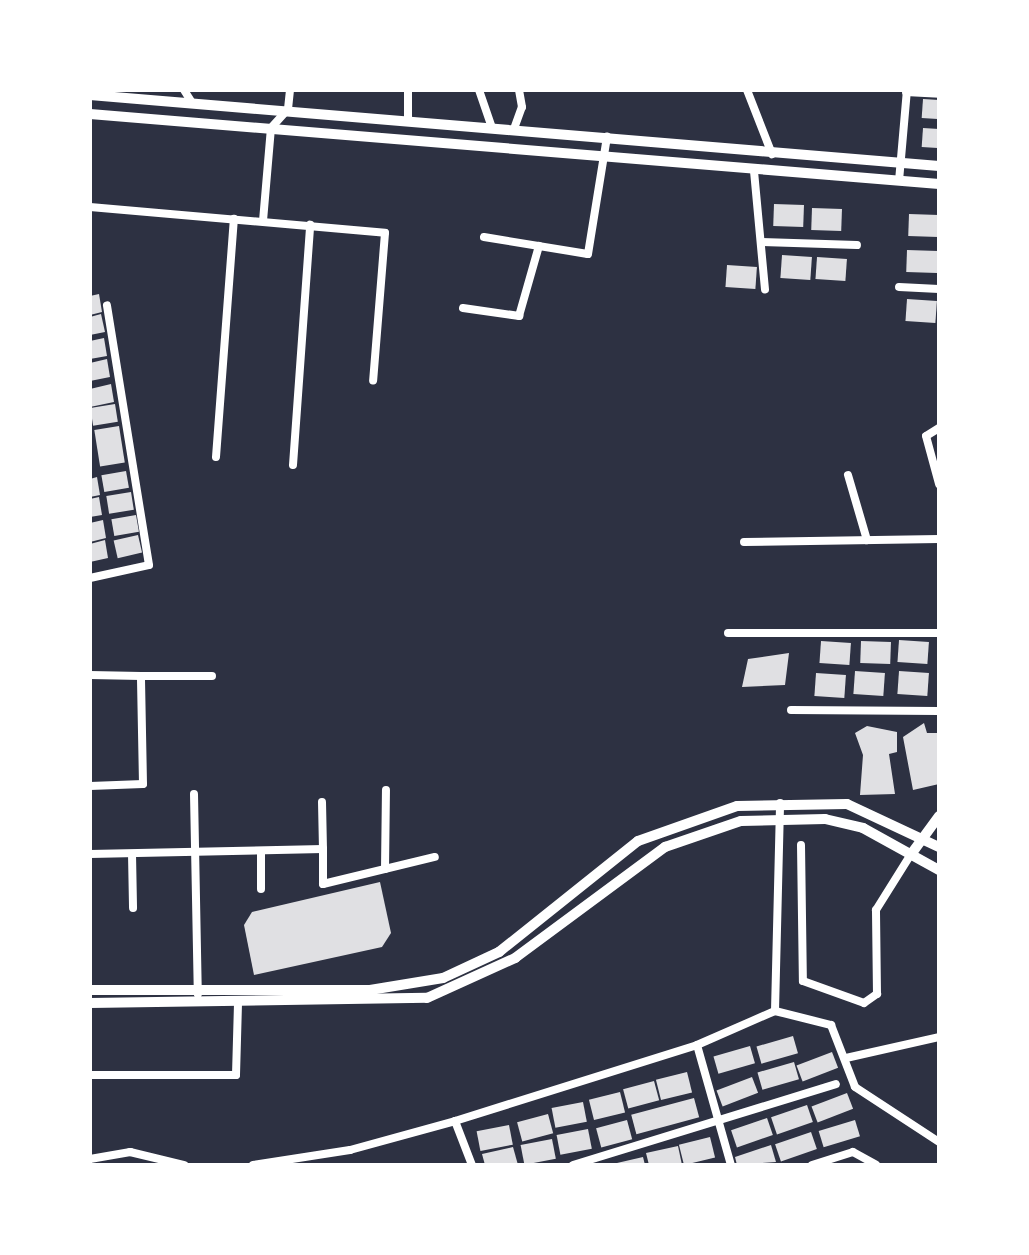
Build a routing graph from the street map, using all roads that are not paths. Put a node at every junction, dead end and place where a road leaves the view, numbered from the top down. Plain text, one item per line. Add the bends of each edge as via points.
1 (184, 90) edge
2 (290, 90) edge
3 (408, 90) edge
4 (479, 90) edge
5 (519, 90) edge
6 (747, 90) edge
7 (906, 91) edge
8 (939, 94) edge
9 (90, 95) edge
10 (192, 103) junction
11 (288, 109) junction
12 (90, 114) edge
13 (408, 118) junction
14 (491, 125) junction
15 (515, 126) junction
16 (272, 128) junction
17 (608, 137) junction
18 (772, 154) junction
19 (604, 161) junction
20 (900, 164) junction
21 (939, 166) edge
22 (754, 172) junction
23 (898, 181) junction
24 (939, 184) edge
25 (90, 207) edge
26 (234, 219) junction
27 (263, 221) junction
28 (310, 225) junction
29 (484, 236) dead end
30 (760, 242) junction
31 (857, 245) dead end
32 (538, 246) junction
33 (899, 287) dead end
34 (765, 289) dead end
35 (939, 289) edge
36 (107, 305) dead end
37 (463, 308) dead end
38 (373, 381) dead end
39 (939, 428) edge
40 (216, 457) dead end
41 (293, 465) dead end
42 (848, 475) dead end
43 (939, 484) edge
44 (939, 539) edge
45 (867, 540) junction
46 (744, 542) dead end
47 (90, 578) edge
48 (939, 632) edge
49 (728, 633) dead end
50 (90, 675) edge
51 (141, 676) junction
52 (212, 676) dead end
53 (792, 710) dead end
54 (939, 711) edge
55 (90, 786) edge
56 (386, 790) dead end
57 (194, 794) dead end
58 (780, 800) junction
59 (322, 802) dead end
60 (939, 816) edge
61 (781, 818) junction
62 (924, 838) junction
63 (801, 845) dead end
64 (939, 847) edge
65 (322, 849) junction
66 (261, 851) junction
67 (194, 853) junction
68 (912, 853) junction
69 (90, 854) edge
70 (132, 854) junction
71 (436, 857) dead end
72 (385, 869) junction
73 (939, 870) edge
74 (261, 889) dead end
75 (134, 908) dead end
76 (90, 990) edge
77 (196, 991) junction
78 (204, 1003) junction
79 (238, 1003) junction
80 (90, 1004) edge
81 (775, 1011) junction
82 (939, 1037) edge
83 (697, 1045) junction
84 (846, 1058) junction
85 (90, 1074) edge
86 (836, 1084) dead end
87 (455, 1121) junction
88 (719, 1122) junction
89 (939, 1142) edge
90 (90, 1159) edge
91 (312, 1161) edge
92 (165, 1163) edge
93 (184, 1165) edge
94 (253, 1165) edge
95 (472, 1165) edge
96 (572, 1165) edge
97 (731, 1165) edge
98 (812, 1165) edge
99 (876, 1165) edge

1 - 10 street
2 - 11 street
3 - 13 street
4 - 14 street
5 - 15 street
6 - 18 street
7 - 8 street
7 - 20 street
9 - 10 street
10 - 11 street
11 - 13 street
11 - 16 street
12 - 16 street
13 - 14 street
14 - 15 street
15 - 17 street
16 - 19 street
16 - 27 street
17 - 18 street
17 - 19 street
18 - 20 street
19 - 22 street
19 - 32 street via 588,254
20 - 21 street
20 - 23 street
22 - 23 street
22 - 30 street
23 - 24 street
25 - 26 street
26 - 27 street
26 - 40 street
27 - 28 street
28 - 38 street via 385,233
28 - 41 street
29 - 32 street
30 - 31 street
30 - 34 street
32 - 37 street via 519,316
33 - 35 street
36 - 47 street via 149,565
39 - 43 street via 926,436
42 - 45 street
44 - 45 street
45 - 46 street
48 - 49 street
50 - 51 street
51 - 52 street
51 - 55 street via 143,784
53 - 54 street
56 - 72 street
57 - 67 street
58 - 61 street
58 - 62 street via 847,804
58 - 77 street via 699,816 638,840 498,952 443,978 370,990
59 - 65 street
60 - 62 street
61 - 68 street via 863,828
61 - 79 street via 741,821 666,847 515,958 462,986 386,1004
61 - 81 street
62 - 64 street
62 - 68 street
63 - 68 street via 802,981 864,1003 877,994 876,910
65 - 66 street
65 - 72 street via 323,884
66 - 67 street
66 - 74 street
67 - 70 street
67 - 77 street
68 - 73 street
69 - 70 street
70 - 75 street
71 - 72 street
76 - 77 street
77 - 78 street
78 - 79 street
78 - 80 street
79 - 85 street via 236,1074
81 - 83 street
81 - 84 street via 831,1025
82 - 84 street
83 - 87 street
83 - 88 street
84 - 89 street via 855,1087
86 - 88 street
87 - 91 street
87 - 95 street
88 - 96 street
88 - 97 street
90 - 92 street via 130,1152
91 - 94 street
92 - 93 street
98 - 99 street via 852,1152

